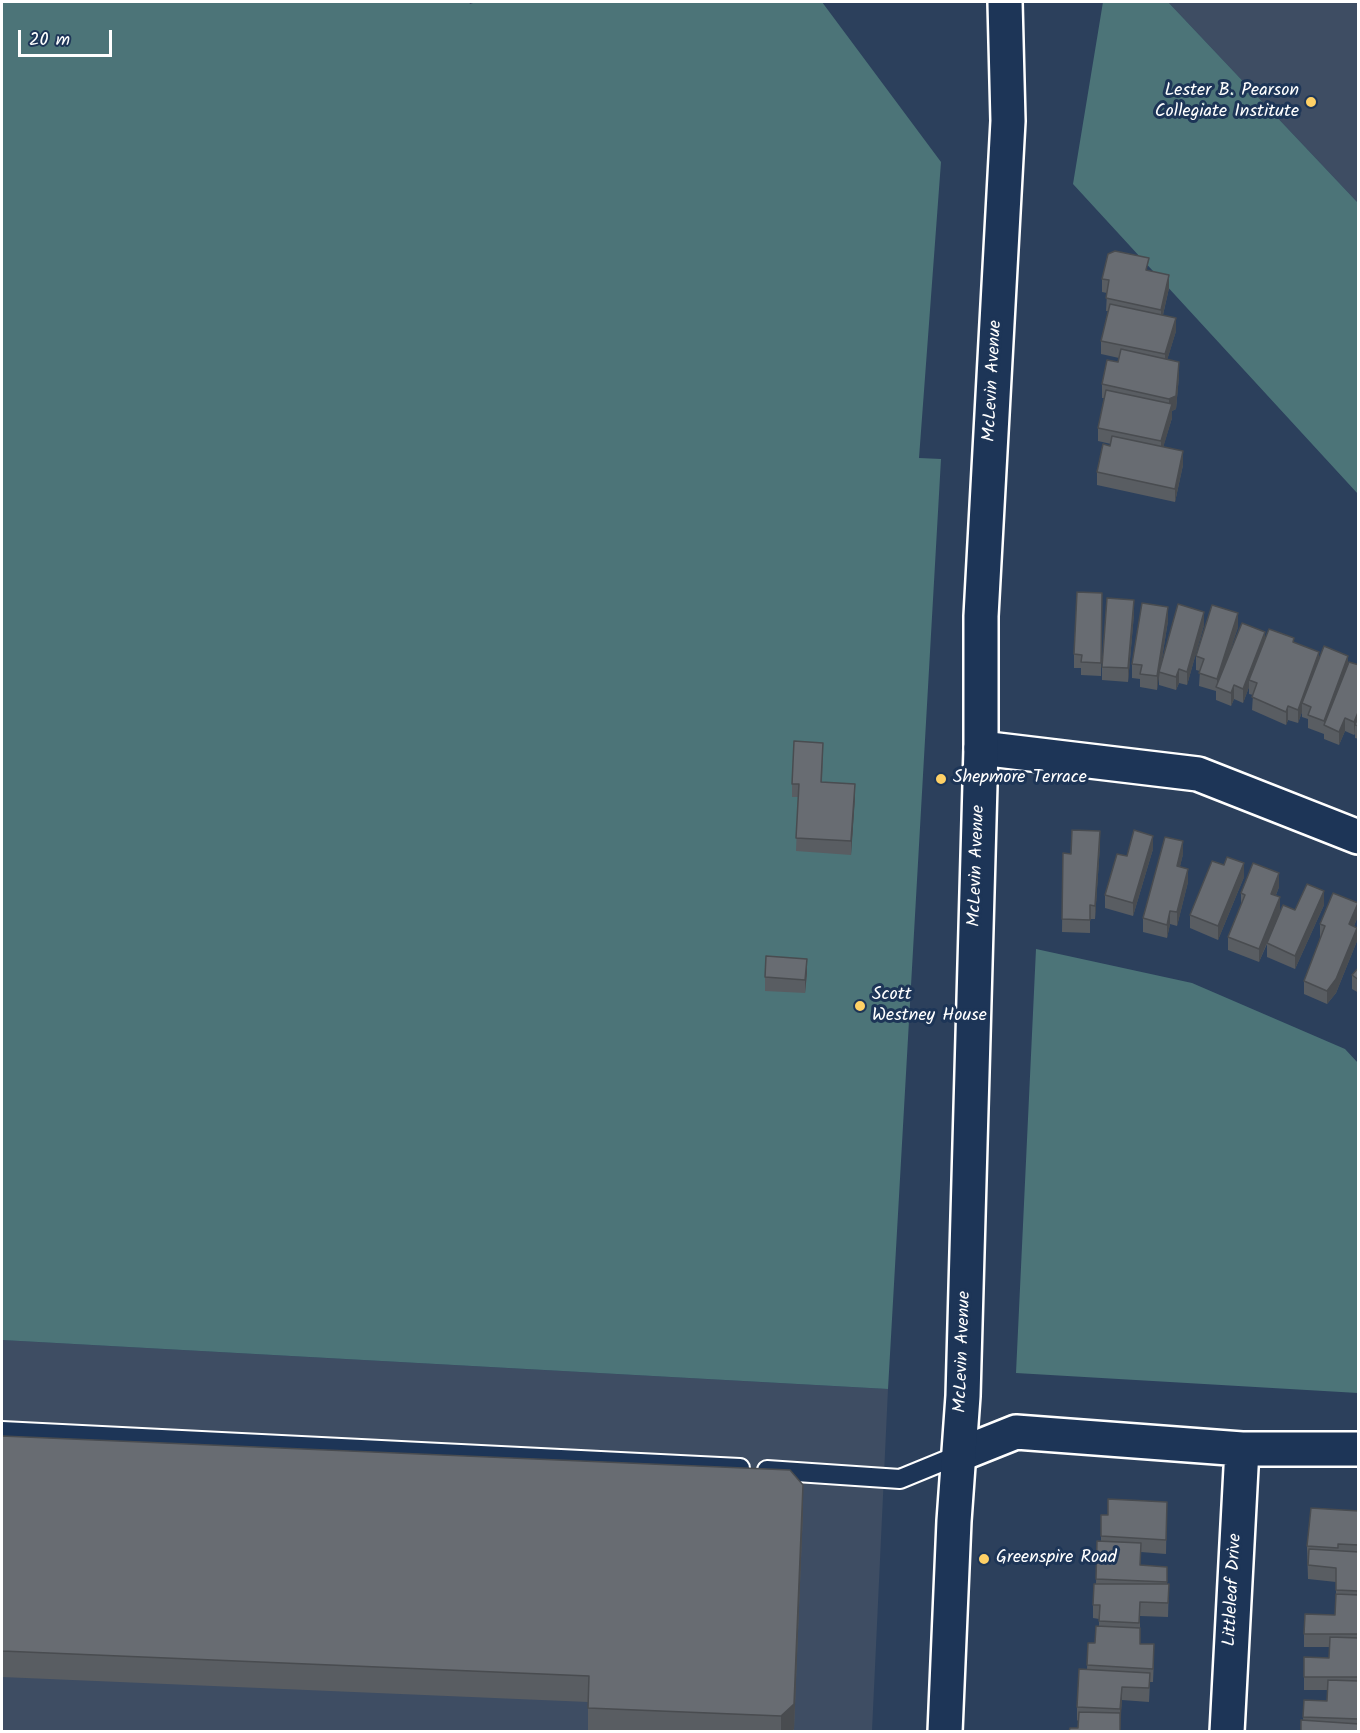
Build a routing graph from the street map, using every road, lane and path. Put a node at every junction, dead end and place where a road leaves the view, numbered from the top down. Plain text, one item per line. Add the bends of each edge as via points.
1 (1005, 2) edge
2 (981, 748) junction
3 (1359, 837) edge
4 (2, 1431) edge
5 (1242, 1449) junction
6 (1359, 1449) edge
7 (961, 1454) junction
8 (945, 1731) edge
9 (1227, 1731) edge

1 - 2 street, McLevin Avenue via 1008,121 981,616
2 - 3 street via 1198,774
2 - 7 street, McLevin Avenue
4 - 7 lane via 900,1479
5 - 6 street
5 - 7 street via 1016,1432
5 - 9 street, Littleleaf Drive
7 - 8 street, McLevin Avenue via 954,1521

